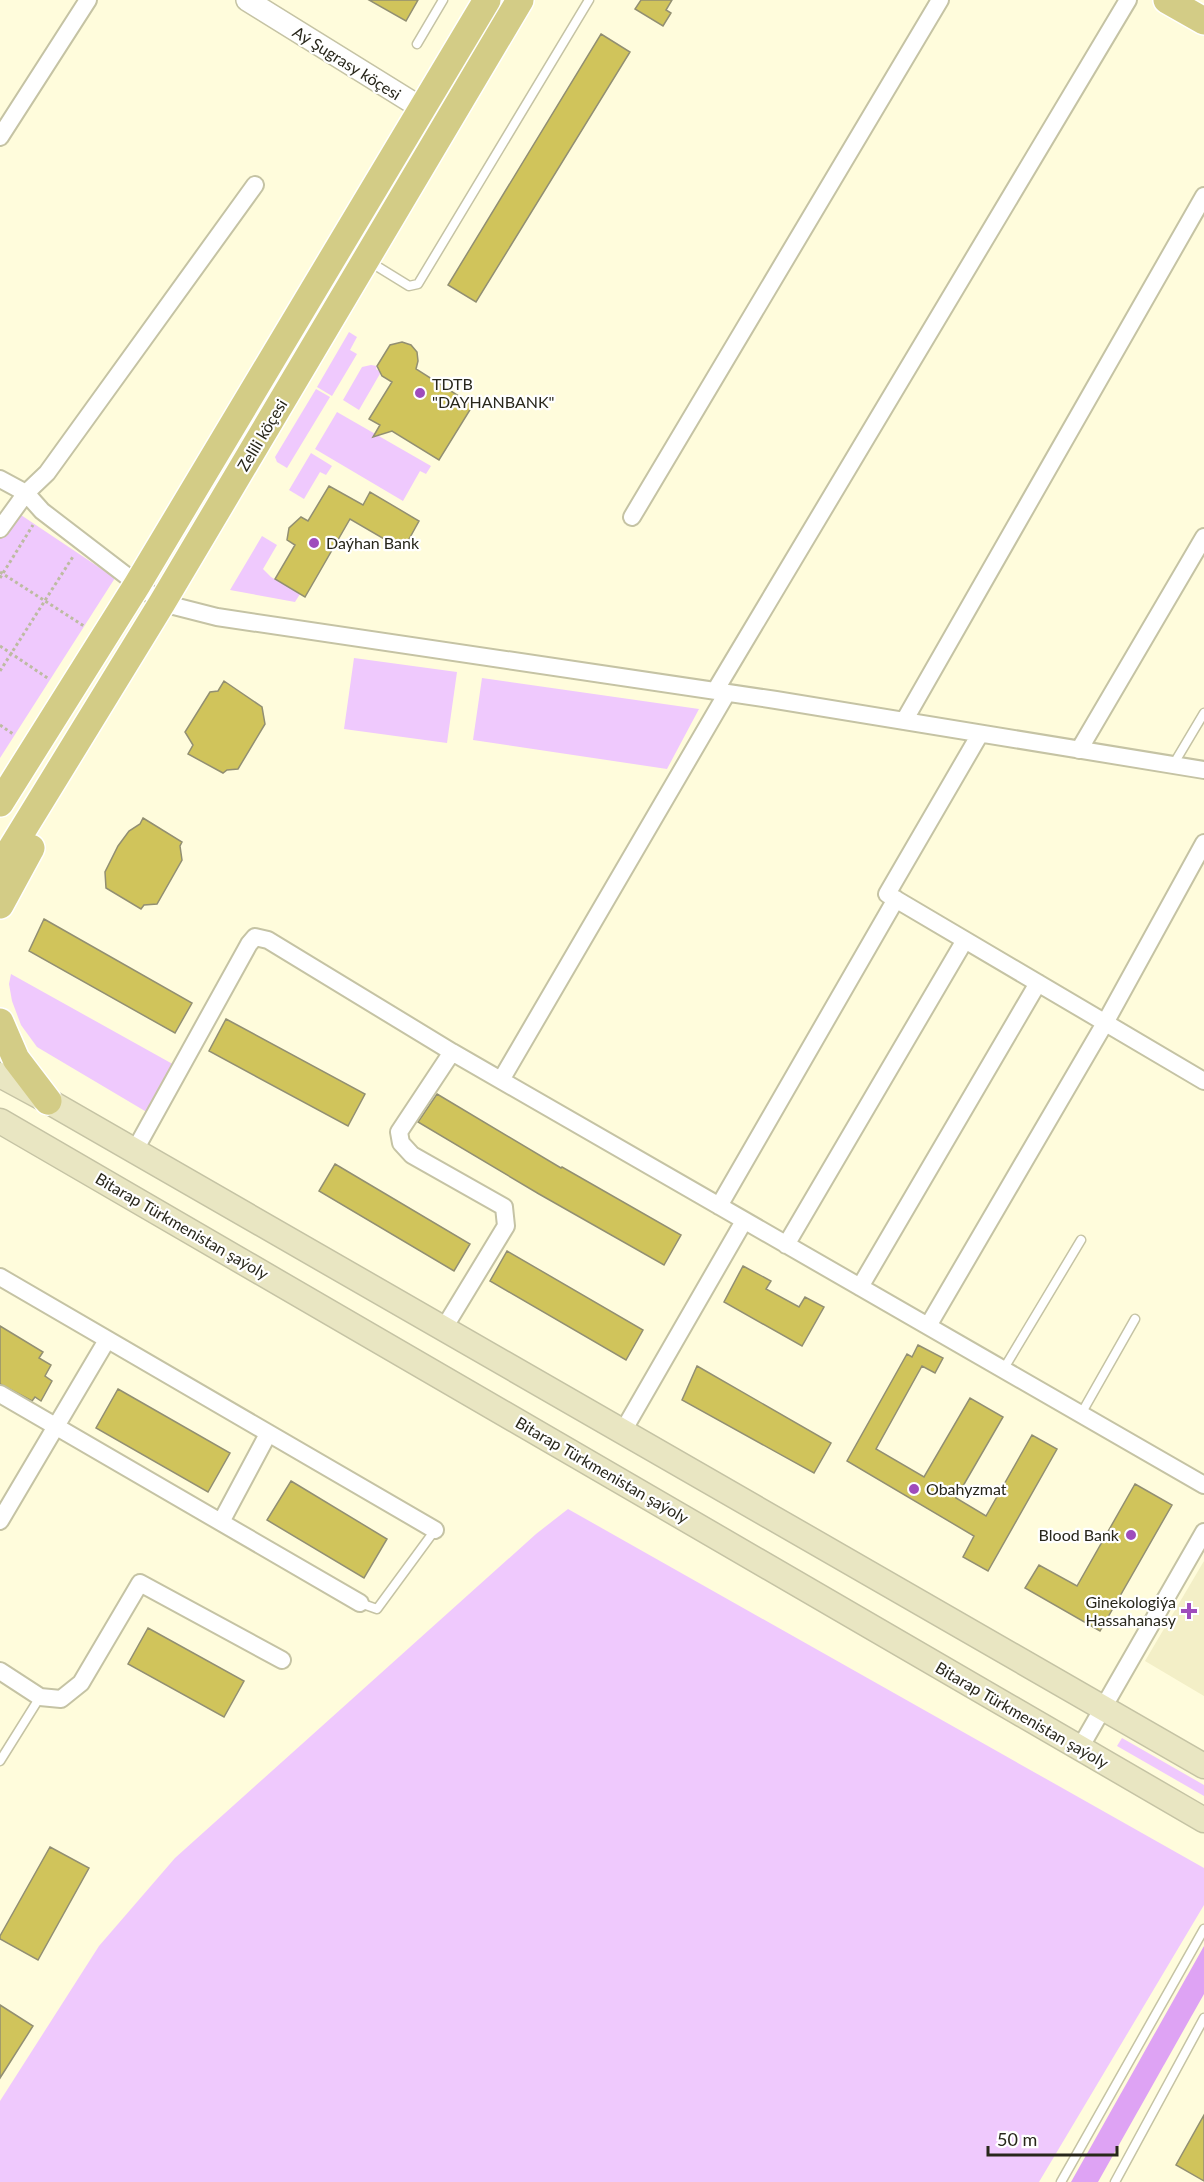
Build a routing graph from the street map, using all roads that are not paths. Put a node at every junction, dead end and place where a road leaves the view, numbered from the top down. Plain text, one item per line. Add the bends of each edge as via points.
1 (88, 0) edge
2 (247, 0) edge
3 (443, 0) edge
4 (487, 0) edge
5 (520, 0) edge
6 (589, 0) edge
7 (940, 0) edge
8 (1128, 0) edge
9 (1167, 0) edge
10 (1204, 21) edge
11 (417, 44) dead end
12 (423, 110) junction
13 (447, 124) junction
14 (0, 137) edge
15 (255, 185) dead end
16 (1204, 196) edge
17 (367, 260) junction
18 (0, 479) edge
19 (26, 493) junction
20 (632, 517) dead end
21 (0, 529) edge
22 (1204, 537) edge
23 (137, 585) junction
24 (162, 603) junction
25 (721, 692) junction
26 (1204, 713) edge
27 (904, 721) junction
28 (980, 734) junction
29 (1079, 750) junction
30 (1173, 765) junction
31 (1204, 770) edge
32 (44, 796) junction
33 (0, 803) edge
34 (1204, 843) edge
35 (0, 867) edge
36 (896, 899) junction
37 (0, 905) edge
38 (965, 940) junction
39 (1038, 983) junction
40 (0, 1022) edge
41 (1105, 1023) junction
42 (452, 1052) junction
43 (0, 1075) edge
44 (501, 1080) junction
45 (1204, 1081) edge
46 (48, 1101) junction
47 (1, 1121) edge
48 (135, 1150) junction
49 (719, 1206) junction
50 (744, 1221) junction
51 (1081, 1240) dead end
52 (786, 1245) junction
53 (0, 1277) edge
54 (860, 1287) junction
55 (1135, 1319) dead end
56 (928, 1326) junction
57 (444, 1328) junction
58 (107, 1340) junction
59 (1003, 1370) junction
60 (0, 1394) edge
61 (1081, 1414) junction
62 (56, 1426) junction
63 (623, 1431) junction
64 (268, 1434) junction
65 (1204, 1485) edge
66 (0, 1521) edge
67 (220, 1522) junction
68 (435, 1530) joint
69 (1204, 1532) edge
70 (360, 1603) joint
71 (282, 1660) dead end
72 (0, 1671) edge
73 (40, 1697) junction
74 (1103, 1708) junction
75 (1080, 1748) junction
76 (0, 1761) edge
77 (1204, 1766) edge
78 (1204, 1820) edge
79 (1204, 1929) edge
80 (1204, 2018) edge
81 (1061, 2182) edge
82 (1115, 2182) edge

1 - 14 street
2 - 12 street, Aý Şugrasy köçesi
3 - 11 lane
4 - 12 main road, Zelili köçesi
5 - 13 main road, Zelili köçesi
6 - 17 lane via 418,284 409,286
7 - 20 street
8 - 25 street
9 - 10 main road
12 - 13 street, Aý Şugrasy köçesi
12 - 23 main road, Zelili köçesi
13 - 17 main road, Zelili köçesi
15 - 19 street via 47,473
16 - 27 street
17 - 24 main road, Zelili köçesi
18 - 19 street
19 - 21 street
19 - 23 street via 42,511
22 - 29 street
23 - 24 street
23 - 33 main road, Zelili köçesi
24 - 25 street via 217,617
24 - 32 main road, Zelili köçesi
25 - 27 street
25 - 44 street
26 - 30 lane
27 - 28 street
28 - 29 street
28 - 36 street via 887,894
29 - 30 street
30 - 31 street
32 - 35 main road, Zelili köçesi
32 - 37 main road via 50,814
34 - 41 street
36 - 38 street
36 - 49 street
38 - 39 street
38 - 52 street
39 - 41 street
39 - 54 street
40 - 46 main road via 16,1059
41 - 45 street
41 - 56 street
42 - 44 street
42 - 48 street via 268,939 255,937
42 - 57 street via 399,1132 401,1143 412,1155 504,1207 506,1226
43 - 46 main road
44 - 49 street
46 - 48 main road
47 - 75 main road, Bitarap Türkmenistan şaýoly
48 - 57 main road
49 - 50 street
50 - 52 street
50 - 63 street
51 - 59 lane
52 - 54 street
53 - 58 street
54 - 56 street
55 - 61 lane
56 - 59 street
57 - 63 main road
58 - 62 street
58 - 64 street
59 - 61 street
60 - 62 street
61 - 65 street
62 - 66 street
62 - 67 street
63 - 74 main road
64 - 67 street
64 - 68 street
67 - 70 street
68 - 70 lane via 377,1609
69 - 74 street
71 - 73 street via 140,1583 81,1683 61,1700
72 - 73 street
73 - 76 lane
74 - 75 street
74 - 77 main road
75 - 78 main road, Bitarap Türkmenistan şaýoly
79 - 81 lane
80 - 82 lane

